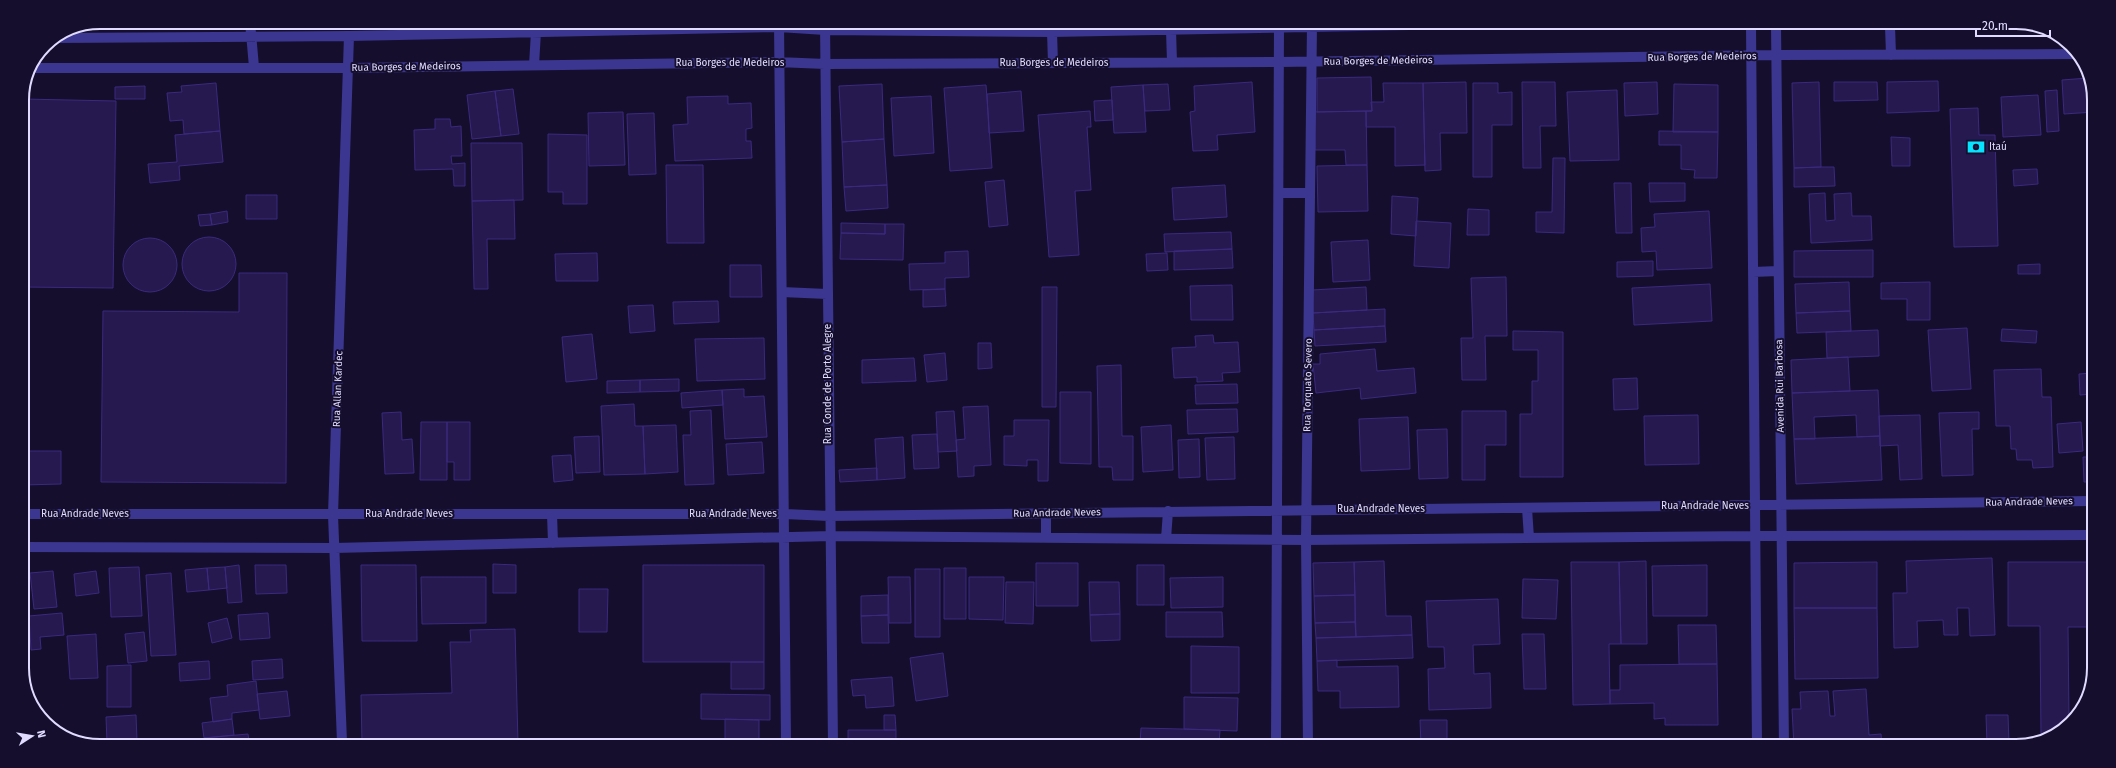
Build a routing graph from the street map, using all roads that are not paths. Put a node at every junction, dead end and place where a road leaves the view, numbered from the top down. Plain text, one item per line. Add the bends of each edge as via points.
1 (250, 29) edge
2 (640, 29) edge
3 (779, 29) edge
4 (825, 29) edge
5 (916, 29) edge
6 (1198, 29) edge
7 (1280, 29) edge
8 (1312, 29) edge
9 (1751, 29) edge
10 (1776, 29) edge
11 (1890, 29) edge
12 (1171, 30) junction
13 (536, 32) junction
14 (1052, 32) junction
15 (349, 36) junction
16 (66, 38) edge
17 (251, 38) junction
18 (2070, 54) edge
19 (1776, 55) junction
20 (1891, 55) junction
21 (1751, 56) junction
22 (778, 62) junction
23 (1172, 62) junction
24 (1280, 62) junction
25 (1310, 62) junction
26 (1053, 63) junction
27 (825, 64) junction
28 (534, 65) junction
29 (254, 67) junction
30 (37, 68) edge
31 (349, 68) junction
32 (1279, 193) junction
33 (1310, 193) junction
34 (1778, 270) junction
35 (1753, 272) junction
36 (782, 292) junction
37 (828, 294) junction
38 (2087, 501) edge
39 (1756, 506) junction
40 (1782, 506) junction
41 (1527, 508) junction
42 (1277, 509) junction
43 (1307, 510) junction
44 (1168, 511) junction
45 (1046, 513) junction
46 (29, 514) edge
47 (333, 514) junction
48 (552, 514) junction
49 (785, 514) junction
50 (829, 516) junction
51 (2087, 535) edge
52 (831, 536) junction
53 (1756, 536) junction
54 (1782, 536) junction
55 (784, 537) junction
56 (1046, 537) junction
57 (1529, 538) junction
58 (1166, 539) junction
59 (1277, 540) junction
60 (1306, 540) junction
61 (553, 543) junction
62 (29, 547) edge
63 (334, 548) junction
64 (342, 739) edge
65 (786, 739) edge
66 (832, 739) edge
67 (1276, 739) edge
68 (1308, 739) edge
69 (1757, 739) edge
70 (1784, 739) edge

1 - 17 street
2 - 13 street
3 - 22 street
4 - 27 street, Rua Conde de Porto Alegre
5 - 14 street
6 - 12 street
7 - 24 street
8 - 25 street, Rua Torquato Severo
9 - 21 street
10 - 19 street, Avenida Rui Barbosa
11 - 20 street
12 - 14 street
12 - 23 street
13 - 15 street
13 - 28 street
14 - 26 street
15 - 17 street
15 - 31 street, Rua Allan Kardec
16 - 17 street
17 - 29 street
18 - 20 street, Rua Borges de Medeiros
19 - 20 street, Rua Borges de Medeiros
19 - 21 street, Rua Borges de Medeiros
19 - 34 street, Avenida Rui Barbosa
21 - 25 street, Rua Borges de Medeiros
21 - 35 street
22 - 27 street, Rua Borges de Medeiros
22 - 28 street, Rua Borges de Medeiros
22 - 36 street
23 - 24 street, Rua Borges de Medeiros
23 - 26 street, Rua Borges de Medeiros
24 - 25 street, Rua Borges de Medeiros
24 - 32 street
25 - 33 street, Rua Torquato Severo
26 - 27 street, Rua Borges de Medeiros
27 - 37 street, Rua Conde de Porto Alegre
28 - 31 street, Rua Borges de Medeiros
29 - 30 street, Rua Borges de Medeiros
29 - 31 street, Rua Borges de Medeiros
31 - 47 street, Rua Allan Kardec
32 - 33 street
32 - 42 street
33 - 43 street, Rua Torquato Severo
34 - 35 street
34 - 40 street, Avenida Rui Barbosa
35 - 39 street
36 - 37 street
36 - 49 street
37 - 50 street, Rua Conde de Porto Alegre
38 - 40 street, Rua Andrade Neves
39 - 40 street, Rua Andrade Neves
39 - 41 street, Rua Andrade Neves
39 - 53 street
40 - 54 street, Avenida Rui Barbosa
41 - 43 street, Rua Andrade Neves
41 - 57 street
42 - 43 street, Rua Andrade Neves
42 - 44 street, Rua Andrade Neves
42 - 59 street
43 - 60 street, Rua Torquato Severo
44 - 45 street, Rua Andrade Neves
44 - 58 street
45 - 50 street, Rua Andrade Neves
45 - 56 street
46 - 47 street, Rua Andrade Neves
47 - 48 street, Rua Andrade Neves
47 - 63 street, Rua Allan Kardec
48 - 49 street, Rua Andrade Neves
48 - 61 street
49 - 50 street, Rua Andrade Neves
49 - 55 street
50 - 52 street, Rua Conde de Porto Alegre
51 - 54 street
52 - 55 street
52 - 56 street
52 - 66 street, Rua Conde de Porto Alegre
53 - 54 street
53 - 57 street
53 - 69 street
54 - 70 street, Avenida Rui Barbosa
55 - 61 street
55 - 65 street
56 - 58 street
57 - 60 street
58 - 59 street
59 - 60 street
59 - 67 street
60 - 68 street, Rua Torquato Severo
61 - 63 street
62 - 63 street
63 - 64 street, Rua Allan Kardec

